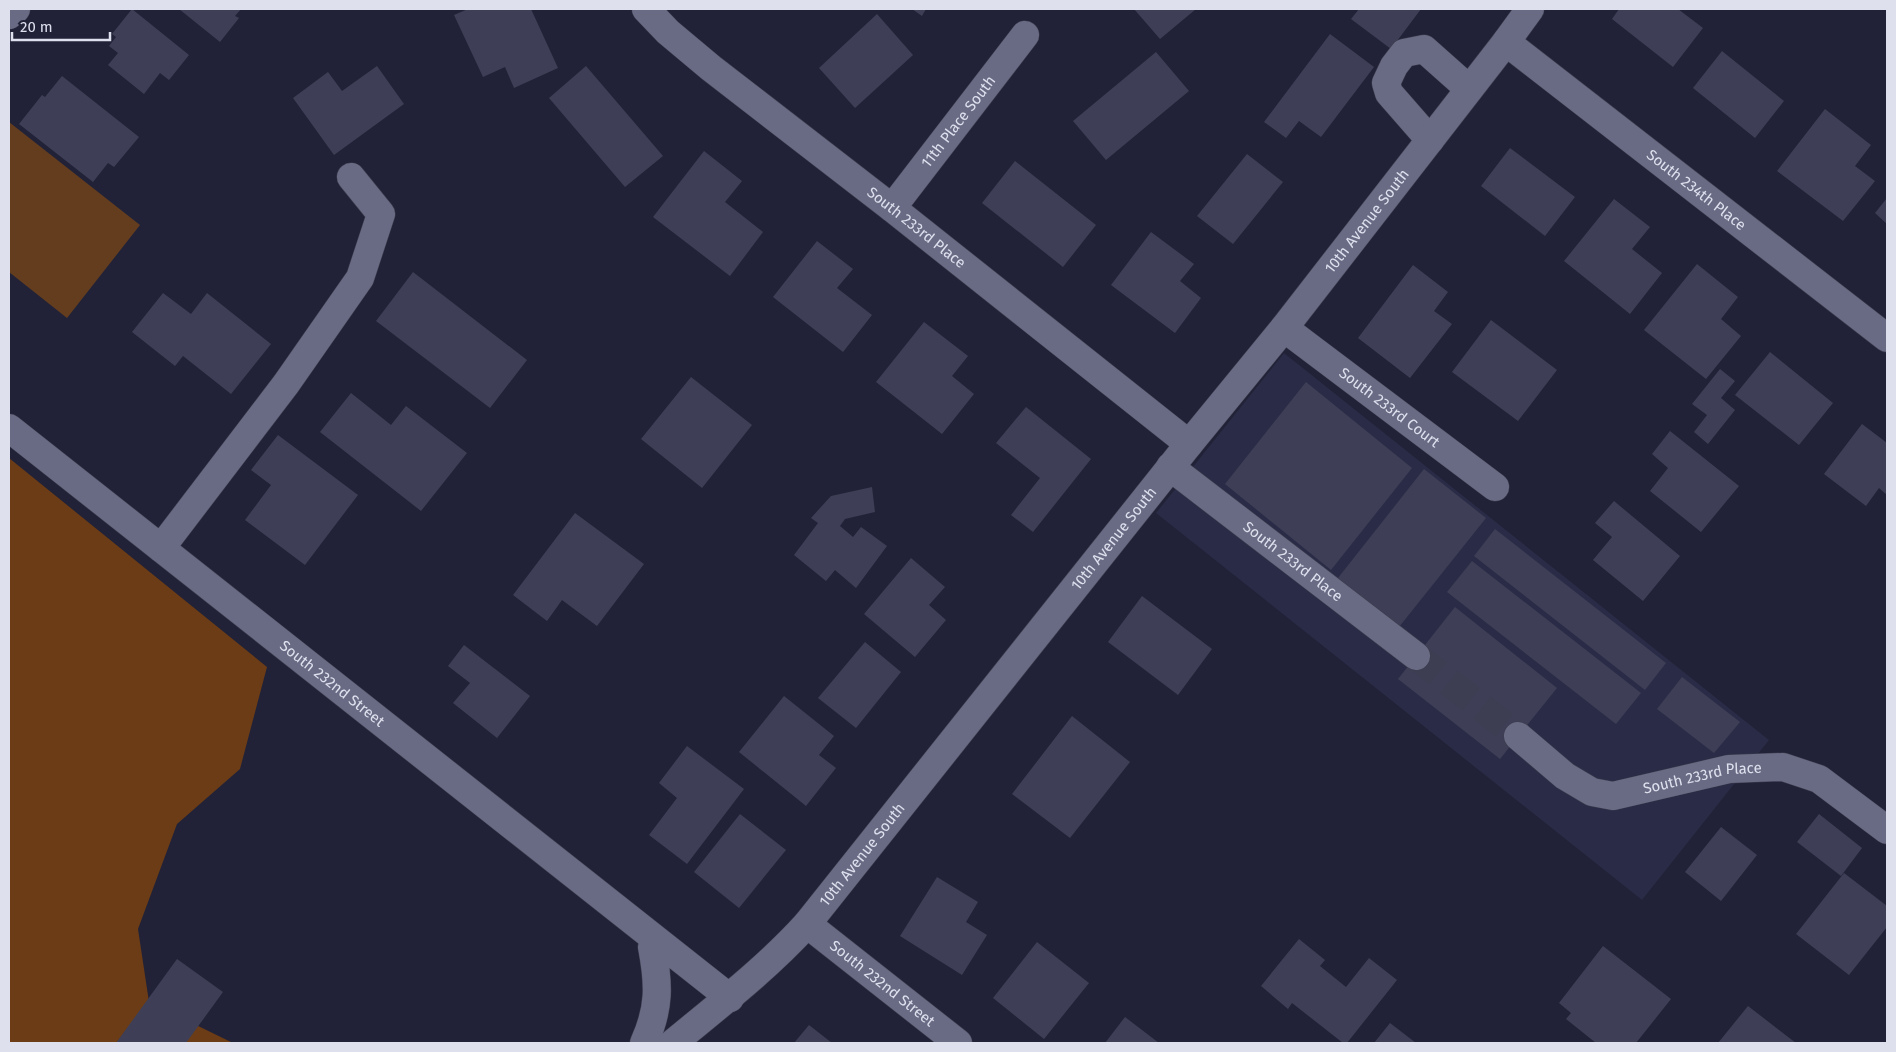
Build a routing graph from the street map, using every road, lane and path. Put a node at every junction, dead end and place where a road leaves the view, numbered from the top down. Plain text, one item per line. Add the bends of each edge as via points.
1 (16, 9) edge
2 (646, 9) edge
3 (1530, 9) edge
4 (9, 15) edge
5 (1025, 35) dead end
6 (1506, 42) junction
7 (1469, 89) junction
8 (1430, 140) junction
9 (351, 177) dead end
10 (892, 208) junction
11 (1284, 328) junction
12 (1887, 338) edge
13 (9, 428) edge
14 (1189, 444) junction
15 (1170, 467) junction
16 (1495, 487) dead end
17 (161, 548) junction
18 (1416, 656) tunnel mouth
19 (1518, 736) tunnel mouth
20 (1887, 830) edge
21 (807, 924) junction
22 (656, 940) junction
23 (730, 998) junction
24 (644, 1043) edge
25 (673, 1043) edge
26 (958, 1043) edge

1 - 4 street
2 - 10 street, South 233rd Place via 711,68
3 - 6 street, 10th Avenue South
5 - 10 street, 11th Place South
6 - 7 street, 10th Avenue South
6 - 12 street, South 234th Place
7 - 8 street, 10th Avenue South
7 - 8 street via 1424,49 1404,53 1394,66 1386,83 1389,94
8 - 11 street, 10th Avenue South
9 - 17 street via 381,214 360,278 286,384
10 - 14 street, South 233rd Place
11 - 14 street, 10th Avenue South
11 - 16 street, South 233rd Court
13 - 17 street, South 232nd Street
14 - 15 street, 10th Avenue South
15 - 18 street, South 233rd Place
15 - 21 street, 10th Avenue South
17 - 22 street, South 232nd Street
19 - 20 street, South 233rd Place via 1565,776 1592,792 1613,796 1729,769 1783,767 1819,779
21 - 23 street, 10th Avenue South
21 - 26 street, South 232nd Street
22 - 23 street, South 232nd Street
22 - 24 street via 652,947 657,1007
23 - 25 street, 10th Avenue South

